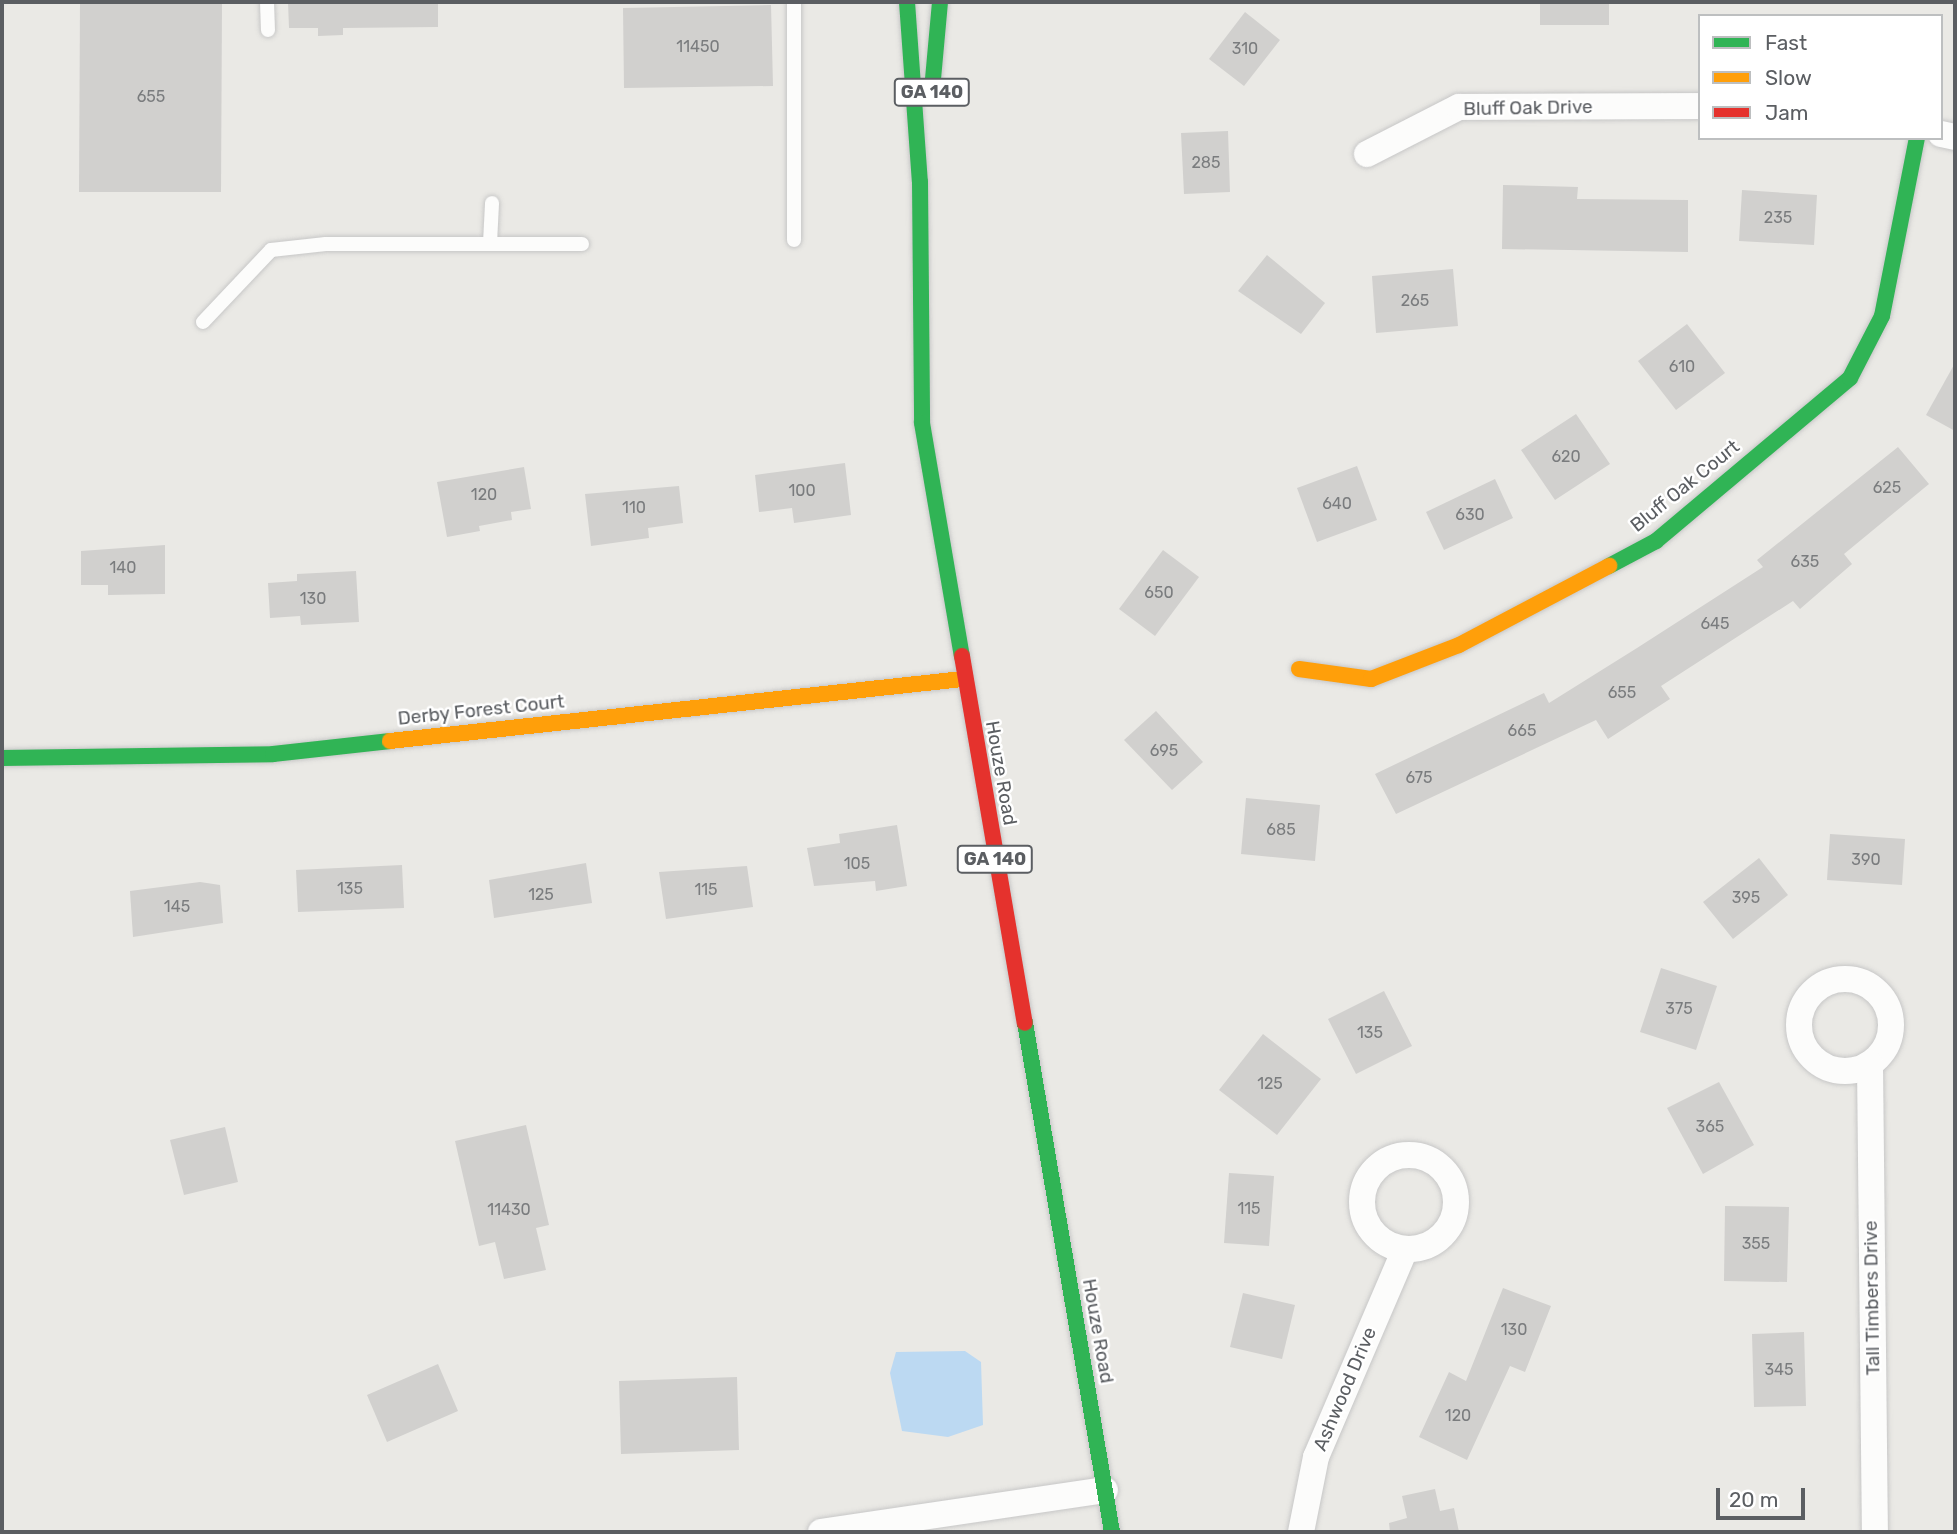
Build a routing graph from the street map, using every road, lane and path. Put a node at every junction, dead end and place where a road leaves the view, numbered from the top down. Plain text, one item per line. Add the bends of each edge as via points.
1 (267, 2) edge
2 (794, 2) edge
3 (907, 2) edge
4 (940, 2) edge
5 (268, 30) dead end
6 (1698, 106) edge
7 (1917, 140) edge
8 (1367, 154) dead end
9 (920, 182) junction
10 (492, 204) dead end
11 (794, 240) dead end
12 (490, 243) junction
13 (582, 244) dead end
14 (203, 321) dead end
15 (1299, 668) dead end
16 (964, 679) junction
17 (2, 758) edge
18 (1870, 1064) dead end
19 (1405, 1250) dead end
20 (1105, 1490) junction
21 (821, 1532) edge
22 (1112, 1532) edge
23 (1301, 1532) edge
24 (1875, 1532) edge

1 - 5 lane
2 - 11 lane
3 - 9 street, Houze Road / GA 140
4 - 9 street, Houze Road / GA 140
6 - 8 street, Bluff Oak Drive via 1459,107
7 - 15 street, Bluff Oak Court via 1882,316 1850,378 1656,541 1619,561 1459,645 1371,679
9 - 16 street, Houze Road / GA 140 via 922,423
10 - 12 lane
12 - 13 lane
12 - 14 lane via 271,250
16 - 17 street, Derby Forest Court via 273,754
16 - 20 street, Houze Road / GA 140
18 - 24 street, Tall Timbers Drive
19 - 23 street, Ashwood Drive via 1316,1457
20 - 21 street
20 - 22 street, Houze Road / GA 140

